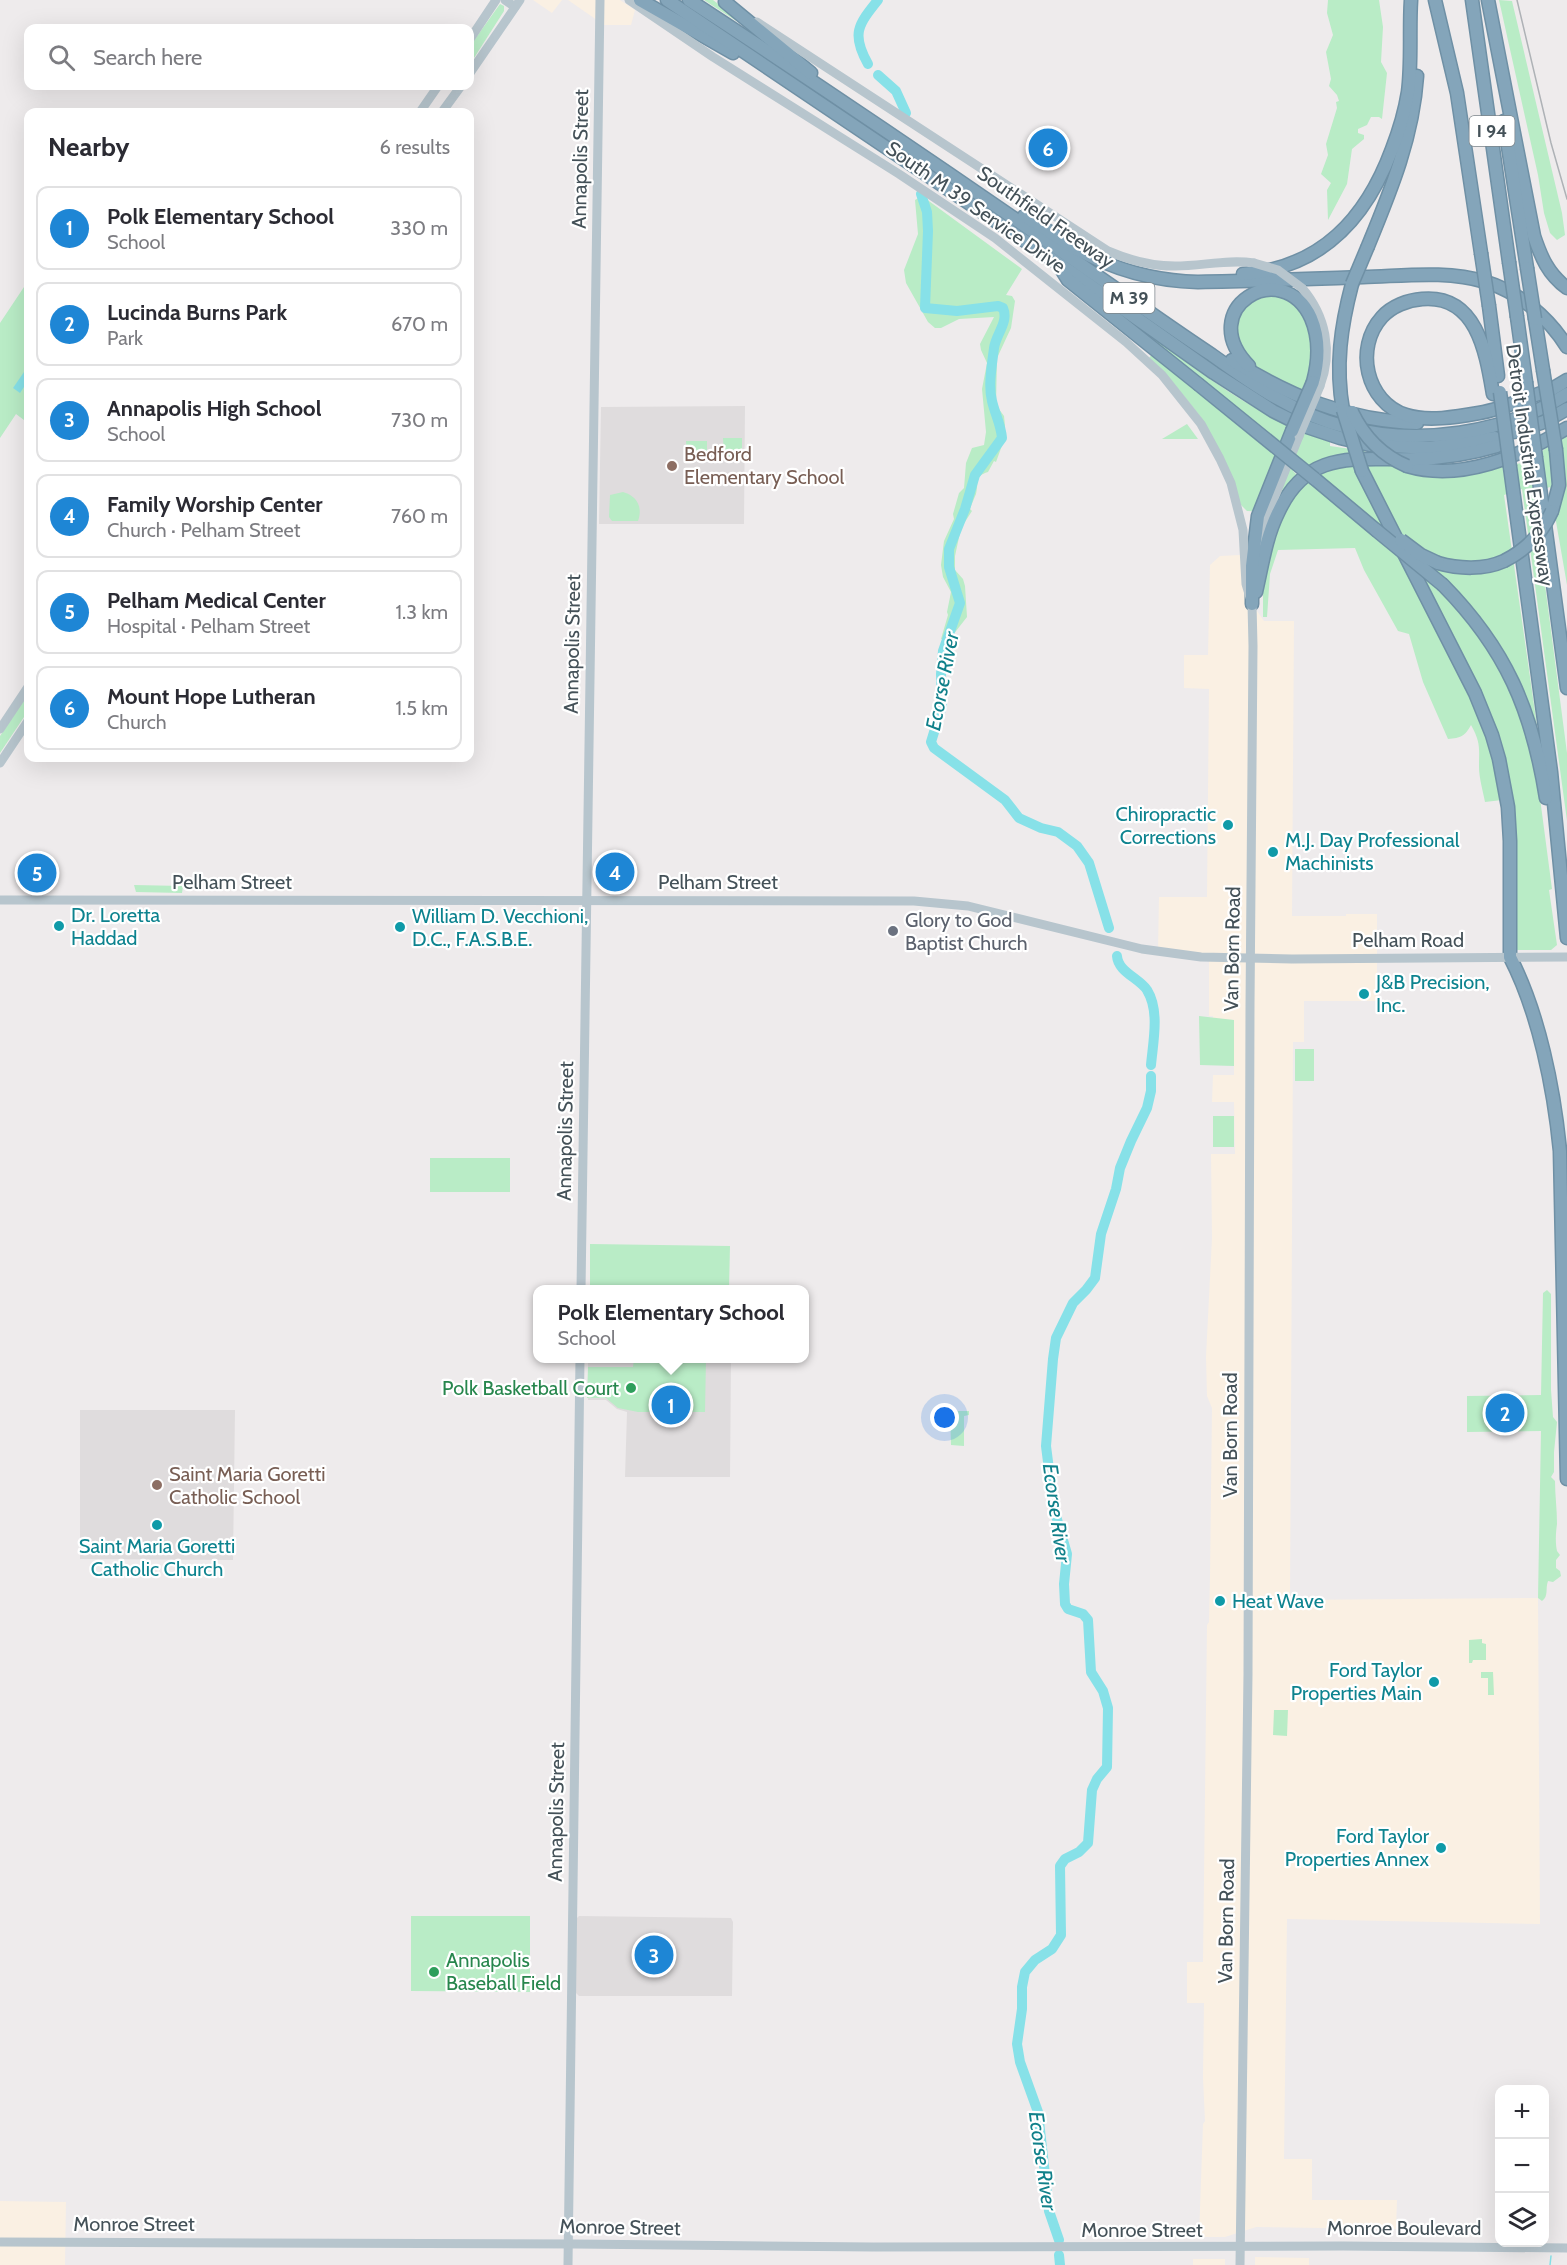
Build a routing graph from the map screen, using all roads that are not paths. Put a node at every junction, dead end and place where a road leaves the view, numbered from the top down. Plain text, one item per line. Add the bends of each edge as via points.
1 (496, 0) edge
2 (505, 0) edge
3 (600, 0) edge
4 (629, 0) edge
5 (640, 0) edge
6 (667, 0) edge
7 (689, 0) edge
8 (1413, 0) edge
9 (1435, 0) edge
10 (1472, 0) edge
11 (1486, 0) edge
12 (724, 1) edge
13 (517, 4) edge
14 (474, 33) edge
15 (474, 67) edge
16 (435, 90) edge
17 (458, 90) edge
18 (826, 90) junction
19 (423, 108) edge
20 (445, 108) edge
21 (848, 121) junction
22 (975, 191) junction
23 (1060, 266) junction
24 (1146, 277) junction
25 (1567, 288) edge
26 (1191, 341) junction
27 (1566, 345) edge
28 (1257, 374) junction
29 (1567, 380) edge
30 (1316, 384) junction
31 (1552, 389) junction
32 (1496, 393) junction
33 (1567, 394) edge
34 (1348, 411) junction
35 (1562, 413) edge
36 (1567, 428) edge
37 (1505, 440) junction
38 (1326, 489) junction
39 (1239, 507) junction
40 (1263, 516) junction
41 (1547, 543) junction
42 (1254, 598) junction
43 (1567, 632) edge
44 (1567, 688) edge
45 (24, 693) edge
46 (24, 727) edge
47 (0, 729) edge
48 (0, 763) edge
49 (0, 900) edge
50 (585, 900) junction
51 (1567, 934) edge
52 (1510, 957) junction
53 (1567, 957) edge
54 (1250, 959) junction
55 (581, 1285) edge
56 (580, 1363) edge
57 (1567, 1479) edge
58 (0, 2242) edge
59 (568, 2244) junction
60 (1240, 2246) junction
61 (1567, 2248) edge
62 (568, 2265) edge
63 (1240, 2265) edge

1 - 14 street
2 - 13 street
3 - 50 street, Annapolis Street
4 - 39 street, South M 39 Service Drive via 970,221 1126,342 1162,375 1197,418 1221,459
5 - 21 highway
6 - 21 highway, Southfield Freeway / M 39
7 - 18 highway, Southfield Freeway / M 39
8 - 24 highway via 1410,71 1402,118 1380,177 1354,220 1324,247 1287,266 1251,273
8 - 34 highway, bridge via 1418,43 1413,115 1402,159 1352,284 1339,351
9 - 32 highway, Detroit Industrial Expressway / I 94, bridge via 1457,93 1489,306
10 - 41 highway, Detroit Industrial Expressway / I 94, bridge
11 - 25 highway via 1534,236 1545,265
11 - 38 highway, bridge via 1559,474 1552,511 1533,541 1514,556 1496,565 1462,568 1421,555
12 - 18 highway via 806,67
12 - 30 street, bridge via 1108,251 1140,262 1175,266 1234,261 1278,270 1302,288 1319,313 1325,333 1326,365
13 - 15 street
16 - 19 street
17 - 20 street
18 - 22 highway, Southfield Freeway / M 39
21 - 23 highway, Southfield Freeway / M 39
22 - 24 highway via 1029,218 1098,261
22 - 26 highway, Southfield Freeway / M 39
23 - 37 highway, Southfield Freeway / M 39 via 1232,384 1301,425 1370,445 1446,447
23 - 38 highway, bridge via 1068,280
24 - 27 highway via 1197,282 1430,275 1469,278 1505,290 1525,302
26 - 28 highway via 1210,346
26 - 33 highway, Southfield Freeway / M 39 via 1306,415 1358,430 1406,435 1466,432 1521,417
28 - 30 highway via 1234,347 1231,323 1249,296 1275,290 1299,301 1312,322 1317,335
28 - 31 highway via 1311,403 1402,422 1443,422 1490,415
29 - 31 highway
30 - 40 highway, bridge
31 - 32 highway via 1478,414 1407,415 1380,398 1369,378 1366,353 1375,327 1392,309 1413,300 1426,298 1452,305 1470,319 1478,332
32 - 37 highway, Detroit Industrial Expressway / I 94, bridge
34 - 36 highway, bridge via 1372,443 1389,457 1407,466 1443,472 1476,467 1528,449
34 - 52 highway, bridge via 1362,471 1475,693 1494,743 1508,807
35 - 37 highway via 1545,429
37 - 42 highway via 1482,450 1437,458 1345,459 1317,469 1293,488 1276,515
37 - 51 highway, Detroit Industrial Expressway / I 94, bridge via 1551,772
38 - 51 highway, bridge via 1443,585 1486,635 1510,676 1531,725 1543,776 1558,896
39 - 40 street via 1244,513
39 - 42 street, Van Born Road via 1246,584
40 - 42 highway via 1253,543
41 - 43 highway via 1556,563
41 - 44 highway, Detroit Industrial Expressway / I 94
42 - 54 street, Van Born Road
45 - 47 street
46 - 48 street
49 - 50 street, Pelham Street
50 - 54 street, Pelham Street via 944,902 1150,950
50 - 55 street, Annapolis Street
52 - 53 street, Pelham Road
52 - 54 street, Pelham Road
52 - 57 highway via 1541,1046 1557,1121
54 - 60 street, Van Born Road via 1248,1674
56 - 59 street, Annapolis Street
58 - 59 street, Monroe Street
59 - 60 street, Monroe Street
59 - 62 street, Annapolis Street
60 - 61 street, Monroe Boulevard
60 - 63 street, Van Born Road

